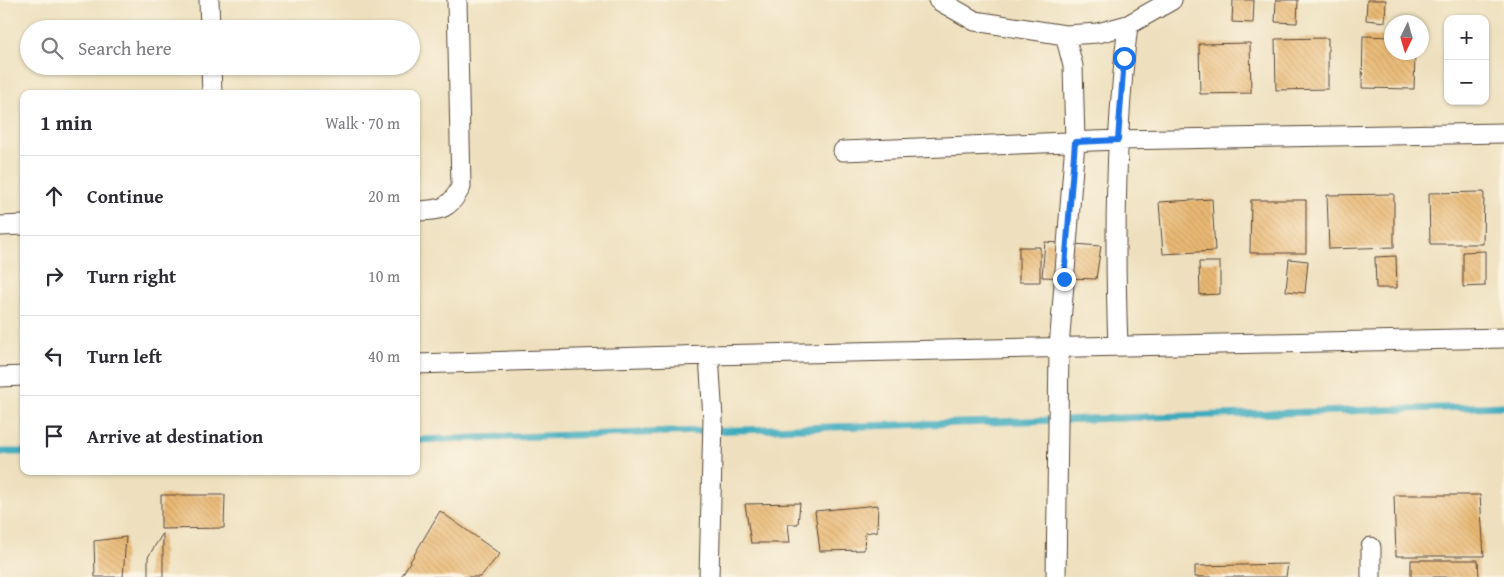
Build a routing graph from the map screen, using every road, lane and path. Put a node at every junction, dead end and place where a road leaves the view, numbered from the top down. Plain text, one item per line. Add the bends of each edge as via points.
1 (209, 0) edge
2 (456, 0) edge
3 (938, 0) edge
4 (1172, 0) edge
5 (210, 20) edge
6 (1128, 25) junction
7 (1065, 35) junction
8 (211, 75) edge
9 (212, 90) edge
10 (1504, 133) edge
11 (1118, 140) junction
12 (1075, 142) junction
13 (843, 151) dead end
14 (420, 210) edge
15 (20, 224) edge
16 (0, 226) edge
17 (1504, 338) edge
18 (1118, 346) junction
19 (1059, 348) junction
20 (709, 355) junction
21 (420, 364) edge
22 (20, 376) edge
23 (0, 377) edge
24 (1371, 547) dead end
25 (709, 577) edge
26 (1056, 577) edge
27 (1371, 577) edge

1 - 5 street
2 - 14 street via 462,187 453,203 438,210
3 - 7 street via 974,21
4 - 6 street
6 - 7 street via 1098,33
6 - 11 street
7 - 12 street via 1073,66
8 - 9 street
10 - 11 street
11 - 12 street
11 - 18 street via 1115,280
12 - 13 street
12 - 19 street
15 - 16 street
17 - 18 street
18 - 19 street
19 - 20 street
19 - 26 street
20 - 21 street
20 - 25 street via 713,419
22 - 23 street
24 - 27 street

